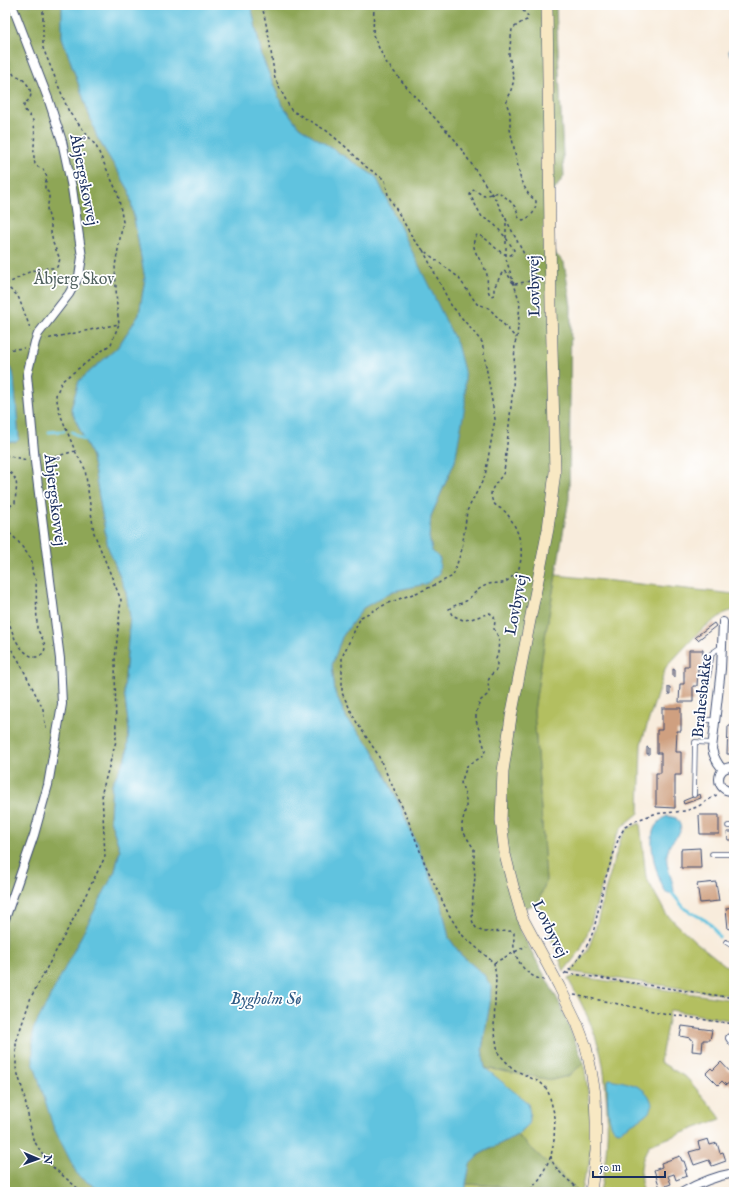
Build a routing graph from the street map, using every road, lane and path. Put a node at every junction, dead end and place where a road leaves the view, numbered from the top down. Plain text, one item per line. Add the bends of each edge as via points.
1 (12, 5) edge
2 (43, 5) edge
3 (262, 5) edge
4 (374, 5) edge
5 (518, 5) edge
6 (547, 5) edge
7 (724, 5) edge
8 (734, 7) edge
9 (5, 44) edge
10 (492, 194) junction
11 (506, 217) junction
12 (506, 238) junction
13 (423, 250) junction
14 (506, 255) junction
15 (536, 276) junction
16 (5, 284) edge
17 (515, 284) junction
18 (542, 288) dead end
19 (119, 324) junction
20 (517, 338) junction
21 (33, 340) junction
22 (5, 350) edge
23 (75, 451) junction
24 (5, 455) edge
25 (35, 462) junction
26 (5, 469) edge
27 (5, 509) edge
28 (5, 530) edge
29 (5, 616) edge
30 (723, 622) dead end
31 (5, 640) edge
32 (722, 647) junction
33 (715, 720) junction
34 (46, 728) dead end
35 (712, 743) junction
36 (734, 767) edge
37 (723, 770) junction
38 (723, 789) junction
39 (734, 791) edge
40 (694, 794) dead end
41 (728, 826) dead end
42 (734, 826) edge
43 (712, 854) dead end
44 (734, 854) edge
45 (5, 919) edge
46 (536, 941) junction
47 (726, 942) dead end
48 (734, 947) edge
49 (515, 952) junction
50 (494, 963) junction
51 (566, 973) junction
52 (558, 975) junction
53 (572, 995) dead end
54 (734, 998) edge
55 (734, 1024) edge
56 (551, 1156) junction
57 (734, 1174) edge
58 (82, 1192) edge
59 (529, 1192) edge
60 (583, 1192) edge
61 (591, 1192) edge
62 (683, 1192) edge

1 - 21 street, Åbjergskovvej via 62,140 82,257 79,276 69,294
2 - 19 path via 43,48 70,112 96,146 118,194 123,222 115,266
3 - 13 path via 275,78 291,110 327,131 365,166 385,180 388,195 414,240
4 - 10 path via 373,35 385,61 455,140
5 - 10 path via 528,16 527,20 512,29 509,55 514,80 507,105 521,181 536,201 536,208 523,220 518,217 515,206 499,192
6 - 46 street, Lovbyvej via 554,472 548,529 502,771 501,820 505,854 513,886 522,917
7 - 8 path
9 - 16 path via 11,70 14,75 24,80 29,88 29,99 24,107 34,122 35,164 43,168 47,177 47,209 53,243 60,259 57,267 30,271
10 - 11 path
10 - 12 path via 482,196 474,190 470,195 482,216 494,224
11 - 12 path
11 - 15 path
12 - 14 path
12 - 14 path via 514,250 511,255
13 - 20 path via 458,277 477,304 489,308
13 - 50 path via 451,305 482,342 495,419 484,476 467,511 462,549 453,576 361,617 342,657 342,693 376,753 407,817 448,913 461,934
14 - 17 path
14 - 17 path via 482,236 477,235 475,238 473,245 487,274 491,296 494,295 494,288 503,271
15 - 17 path via 530,281
15 - 18 path
16 - 21 path via 18,296
17 - 20 path via 520,303
19 - 21 path
19 - 23 path via 111,344 62,381 56,395
20 - 49 path via 504,472 491,495 492,503 507,514 519,535 521,559 518,571 504,583 489,584 450,609 452,615 463,620 490,613 494,617 494,629 499,638 496,670 488,681 489,692 480,701 476,713 485,751 483,756 467,766 461,782 466,797 462,830 474,849 474,925 484,932 512,931
21 - 22 path via 25,347
21 - 25 street, Åbjergskovvej via 27,375
23 - 25 path
23 - 58 path via 85,468 94,533 121,600 115,660 116,741 102,792 104,857 31,997 16,1042 16,1068 33,1139 47,1162
24 - 25 path
25 - 45 street, Åbjergskovvej via 60,659 62,704 48,785
26 - 27 path via 17,484 15,503
28 - 29 path via 17,540 32,560 32,572 36,580 38,632 45,646 41,655 33,656 24,651
30 - 32 street, Brahesbakke
31 - 34 path via 44,709
32 - 33 street, Brahesbakke via 722,669
32 - 33 lane via 712,653 701,720
33 - 35 street, Brahesbakke
35 - 37 street, Brahesbakke via 716,763
35 - 40 lane via 695,742
36 - 37 street
37 - 38 street via 719,777
38 - 39 street
38 - 51 path via 715,797 697,807 685,811 654,814 625,827 619,837 605,880 589,942 573,967
41 - 42 lane
43 - 44 lane
46 - 49 path
46 - 52 street, Lovbyvej
47 - 48 lane
49 - 50 path
49 - 52 path via 520,965 532,976 546,980
50 - 56 path via 494,1027 498,1053 513,1069 546,1088 555,1117
51 - 52 path
51 - 54 path
52 - 61 street, Lovbyvej via 586,1047 595,1094 596,1151
53 - 55 path
56 - 59 path via 541,1177
56 - 60 path via 551,1162 555,1167
57 - 62 street via 697,1184

